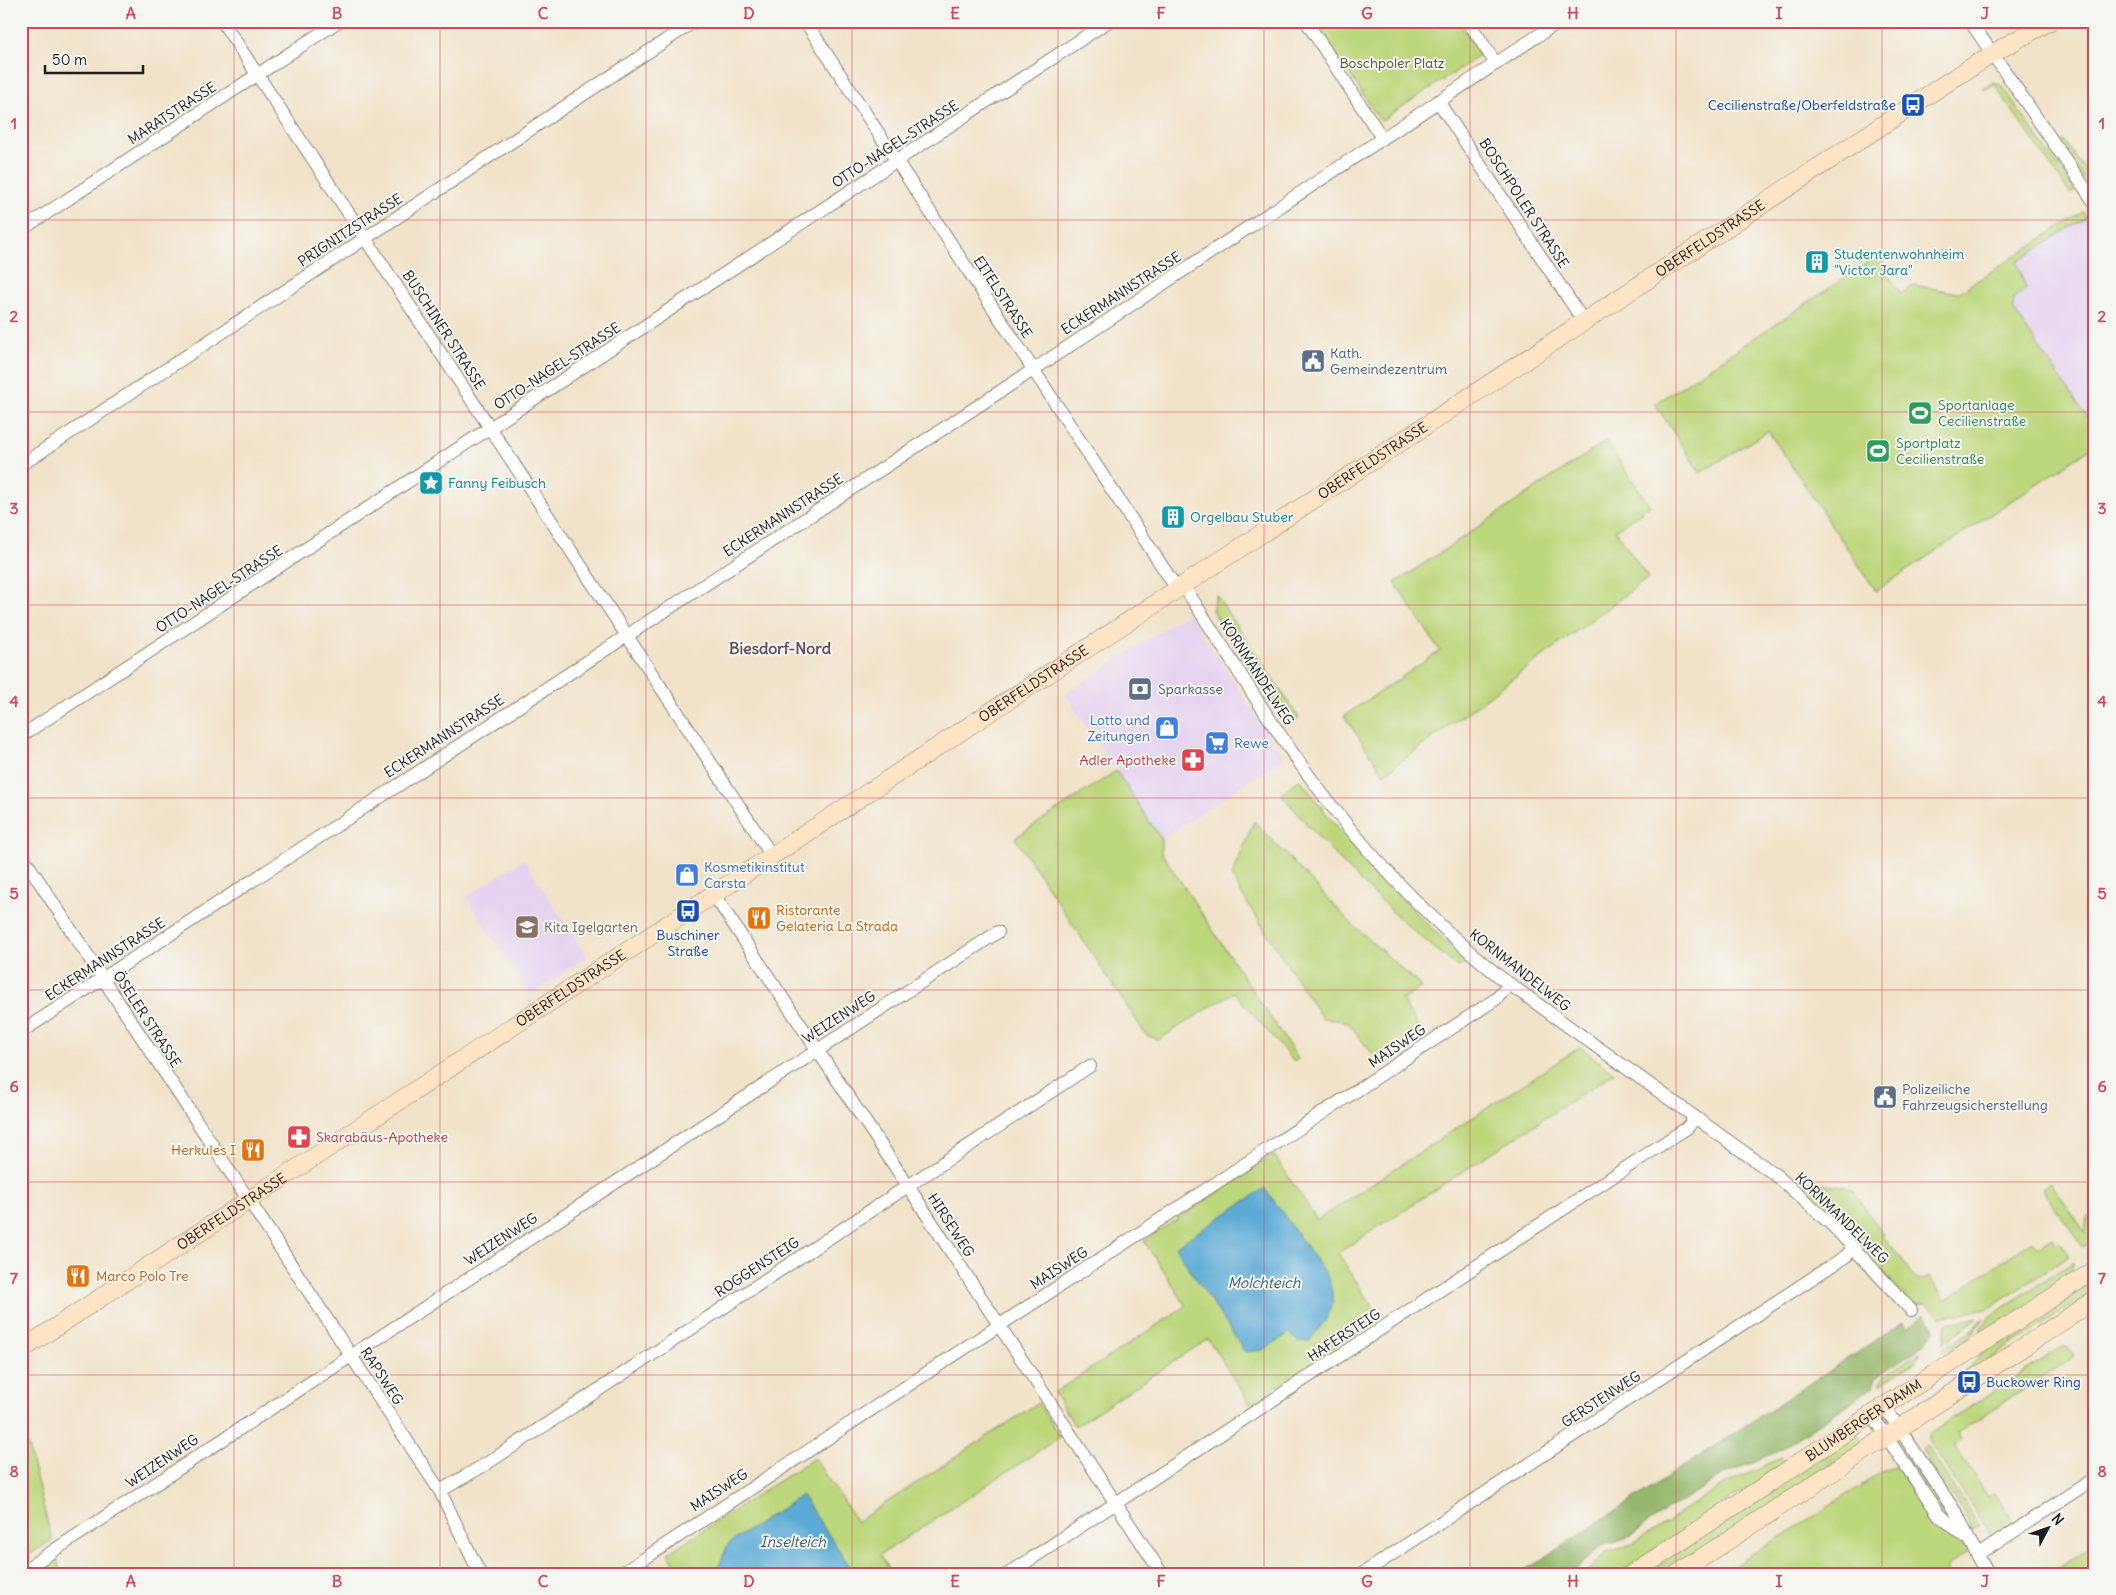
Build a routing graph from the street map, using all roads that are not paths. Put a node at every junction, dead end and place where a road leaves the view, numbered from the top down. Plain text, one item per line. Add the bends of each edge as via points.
1 (222, 21) edge
2 (339, 21) edge
3 (695, 21) edge
4 (804, 21) edge
5 (1109, 21) edge
6 (1306, 21) edge
7 (1468, 21) edge
8 (1560, 21) edge
9 (1970, 21) edge
10 (2050, 21) edge
11 (1992, 54) junction
12 (1496, 64) junction
13 (258, 75) junction
14 (1438, 101) junction
15 (1382, 138) junction
16 (897, 161) junction
17 (2095, 203) edge
18 (21, 230) edge
19 (365, 238) junction
20 (1584, 322) junction
21 (1033, 370) junction
22 (490, 428) junction
23 (21, 465) edge
24 (1180, 587) junction
25 (626, 635) junction
26 (21, 736) edge
27 (21, 854) edge
28 (772, 856) junction
29 (714, 895) junction
30 (998, 932) dead end
31 (103, 978) junction
32 (1510, 984) junction
33 (21, 1032) edge
34 (816, 1050) junction
35 (1090, 1066) dead end
36 (1695, 1118) junction
37 (908, 1186) junction
38 (248, 1200) junction
39 (1854, 1248) junction
40 (2095, 1270) edge
41 (2095, 1300) edge
42 (1911, 1310) dead end
43 (999, 1326) junction
44 (21, 1350) edge
45 (351, 1356) junction
46 (1878, 1411) junction
47 (1892, 1432) junction
48 (2095, 1478) edge
49 (440, 1491) junction
50 (1115, 1504) junction
51 (1978, 1555) junction
52 (21, 1572) edge
53 (480, 1574) edge
54 (620, 1574) edge
55 (1008, 1574) edge
56 (1162, 1574) edge
57 (1362, 1574) edge
58 (1632, 1574) edge
59 (1677, 1574) edge
60 (1988, 1574) edge

1 - 13 street, BUSCHINER STRASSE
2 - 13 street, MARATSTRASSE
3 - 19 street, PRIGNITZSTRASSE
4 - 16 street, EITELSTRASSE
5 - 16 street, OTTO-NAGEL-STRASSE
6 - 15 street
7 - 12 street
8 - 12 street, ECKERMANNSTRASSE
9 - 11 street
10 - 11 street, OBERFELDSTRASSE
11 - 17 street
11 - 20 street, OBERFELDSTRASSE
12 - 14 street, ECKERMANNSTRASSE
13 - 18 street, MARATSTRASSE
13 - 19 street, BUSCHINER STRASSE
14 - 15 street, ECKERMANNSTRASSE
14 - 20 street, BOSCHPOLER STRASSE
15 - 21 street, ECKERMANNSTRASSE
16 - 21 street, EITELSTRASSE
16 - 22 street, OTTO-NAGEL-STRASSE
19 - 22 street, BUSCHINER STRASSE
19 - 23 street, PRIGNITZSTRASSE
20 - 24 street, OBERFELDSTRASSE
21 - 24 street, EITELSTRASSE
21 - 25 street, ECKERMANNSTRASSE
22 - 25 street, BUSCHINER STRASSE
22 - 26 street, OTTO-NAGEL-STRASSE
24 - 28 street, OBERFELDSTRASSE
24 - 32 street, KORNMANDELWEG via 1330,802 1422,906 1476,958
25 - 28 street, BUSCHINER STRASSE
25 - 31 street, ECKERMANNSTRASSE
27 - 31 street, ÖSELER STRASSE
28 - 29 street, OBERFELDSTRASSE
29 - 34 street, HIRSEWEG
29 - 38 street, OBERFELDSTRASSE
30 - 34 street, WEIZENWEG
31 - 33 street, ECKERMANNSTRASSE
31 - 38 street, ÖSELER STRASSE
32 - 36 street, KORNMANDELWEG
32 - 43 street, MAISWEG via 1496,999
34 - 37 street, HIRSEWEG
34 - 45 street, WEIZENWEG
35 - 37 street, ROGGENSTEIG
36 - 39 street, KORNMANDELWEG via 1772,1172
36 - 50 street, HAFERSTEIG via 1676,1135
37 - 43 street, HIRSEWEG
37 - 49 street, ROGGENSTEIG
38 - 44 street, OBERFELDSTRASSE
38 - 45 street, RAPSWEG
39 - 42 street, KORNMANDELWEG
39 - 57 street, GERSTENWEG
40 - 46 street, BLUMBERGER DAMM
41 - 47 street, BLUMBERGER DAMM
43 - 50 street, HIRSEWEG
43 - 54 street, MAISWEG
45 - 49 street, RAPSWEG
45 - 52 street, WEIZENWEG
46 - 47 street
46 - 58 street, BLUMBERGER DAMM
47 - 51 street via 1939,1515 1968,1538
47 - 59 street, BLUMBERGER DAMM
48 - 51 street
49 - 53 street, RAPSWEG
50 - 55 street, HAFERSTEIG
50 - 56 street, HIRSEWEG
51 - 60 street

